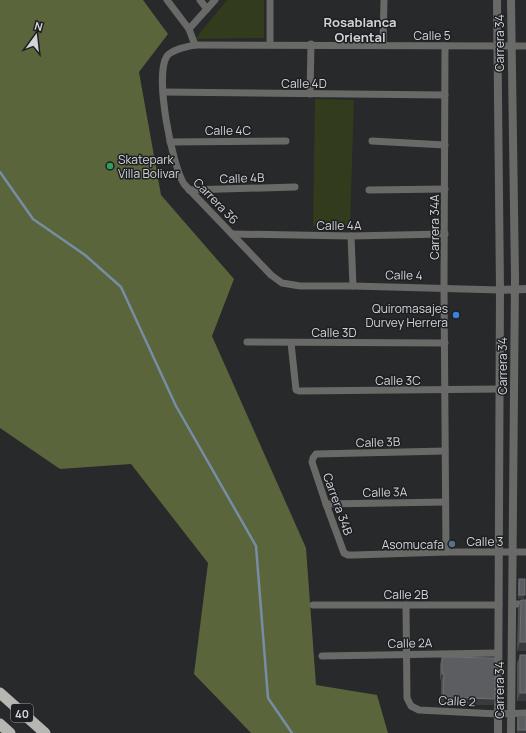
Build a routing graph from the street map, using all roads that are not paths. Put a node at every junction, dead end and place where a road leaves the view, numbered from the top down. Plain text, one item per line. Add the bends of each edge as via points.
1 (167, 0) edge
2 (200, 0) edge
3 (215, 0) edge
4 (270, 0) edge
5 (384, 0) edge
6 (497, 0) edge
7 (511, 0) edge
8 (207, 9) junction
9 (189, 29) junction
10 (270, 44) junction
11 (312, 44) junction
12 (195, 45) junction
13 (383, 46) junction
14 (445, 46) junction
15 (498, 46) junction
16 (510, 46) junction
17 (526, 46) edge
18 (163, 92) junction
19 (310, 94) junction
20 (445, 95) junction
21 (286, 141) dead end
22 (372, 141) dead end
23 (170, 142) junction
24 (445, 145) junction
25 (295, 187) dead end
26 (445, 189) junction
27 (189, 190) junction
28 (369, 190) dead end
29 (232, 234) junction
30 (445, 234) junction
31 (351, 236) junction
32 (282, 283) joint
33 (352, 286) junction
34 (444, 288) junction
35 (515, 289) junction
36 (526, 289) edge
37 (500, 290) junction
38 (247, 342) dead end
39 (445, 343) junction
40 (291, 344) junction
41 (500, 389) junction
42 (445, 391) junction
43 (445, 451) junction
44 (313, 458) joint
45 (445, 502) junction
46 (326, 504) junction
47 (498, 551) junction
48 (446, 552) junction
49 (513, 552) junction
50 (526, 552) edge
51 (348, 555) joint
52 (512, 604) junction
53 (526, 604) edge
54 (406, 605) junction
55 (499, 605) junction
56 (313, 606) dead end
57 (498, 653) junction
58 (406, 654) junction
59 (322, 656) dead end
60 (0, 693) edge
61 (511, 713) junction
62 (526, 713) edge
63 (498, 714) junction
64 (0, 724) edge
65 (10, 733) edge
66 (45, 733) edge
67 (498, 733) edge
68 (511, 733) edge

1 - 9 street
2 - 8 street
3 - 8 street
4 - 10 street
5 - 13 street
6 - 15 street, Carrera 34
7 - 16 street, Carrera 34
8 - 9 street
9 - 12 street
10 - 11 street, Calle 5
10 - 12 street, Calle 5
11 - 13 street, Calle 5
11 - 19 street
12 - 18 street, Calle 5 via 171,52 166,57 162,73
13 - 14 street, Calle 5
14 - 15 street, Calle 5
14 - 20 street, Carrera 34A
15 - 16 street, Calle 5
15 - 37 street, Carrera 34
16 - 17 street, Calle 5
16 - 35 street, Carrera 34
18 - 19 street, Calle 4D
18 - 23 street, Carrera 36
19 - 20 street, Calle 4D
20 - 24 street, Carrera 34A
21 - 23 street, Calle 4C
22 - 24 street
23 - 27 street, Carrera 36 via 178,174
24 - 26 street, Carrera 34A
25 - 27 street, Calle 4B
26 - 28 street
26 - 30 street, Carrera 34A
27 - 29 street, Carrera 36
29 - 31 street, Calle 4A
29 - 32 street, Carrera 36
30 - 31 street, Calle 4A
30 - 34 street, Carrera 34A
31 - 33 street
32 - 33 street, Calle 4 via 300,286
33 - 34 street, Calle 4
34 - 37 street, Calle 4
34 - 39 street, Carrera 34A
35 - 36 street, Calle 4
35 - 37 street, Calle 4
35 - 49 street, Carrera 34
37 - 41 street, Carrera 34
38 - 40 street, Calle 3D
39 - 40 street, Calle 3D
39 - 42 street, Carrera 34A
40 - 42 street, Calle 3C via 297,391
41 - 42 street, Calle 3C
41 - 47 street, Carrera 34
42 - 43 street, Carrera 34A
43 - 44 street, Calle 3B via 316,454
43 - 45 street, Carrera 34A
44 - 46 street, Carrera 34B via 312,462
45 - 46 street, Calle 3A
45 - 48 street, Carrera 34A
46 - 51 street, Carrera 34B via 344,552
47 - 48 street, Calle 3
47 - 49 street, Calle 3
47 - 55 street, Carrera 34
48 - 51 street, Calle 3
49 - 50 street, Calle 3
49 - 52 street, Carrera 34
52 - 53 street
52 - 61 street, Carrera 34 via 515,657
54 - 55 street, Calle 2B
54 - 56 street, Calle 2B
54 - 58 street
55 - 57 street, Carrera 34
57 - 58 street, Calle 2A
57 - 63 street, Carrera 34
58 - 59 street, Calle 2A
58 - 63 street, Calle 2 via 407,698 411,706 419,710
60 - 66 highway, 40
61 - 62 street, Calle 2
61 - 63 street, Calle 2
61 - 68 street, Carrera 34
63 - 67 street, Carrera 34
64 - 65 highway, 40

